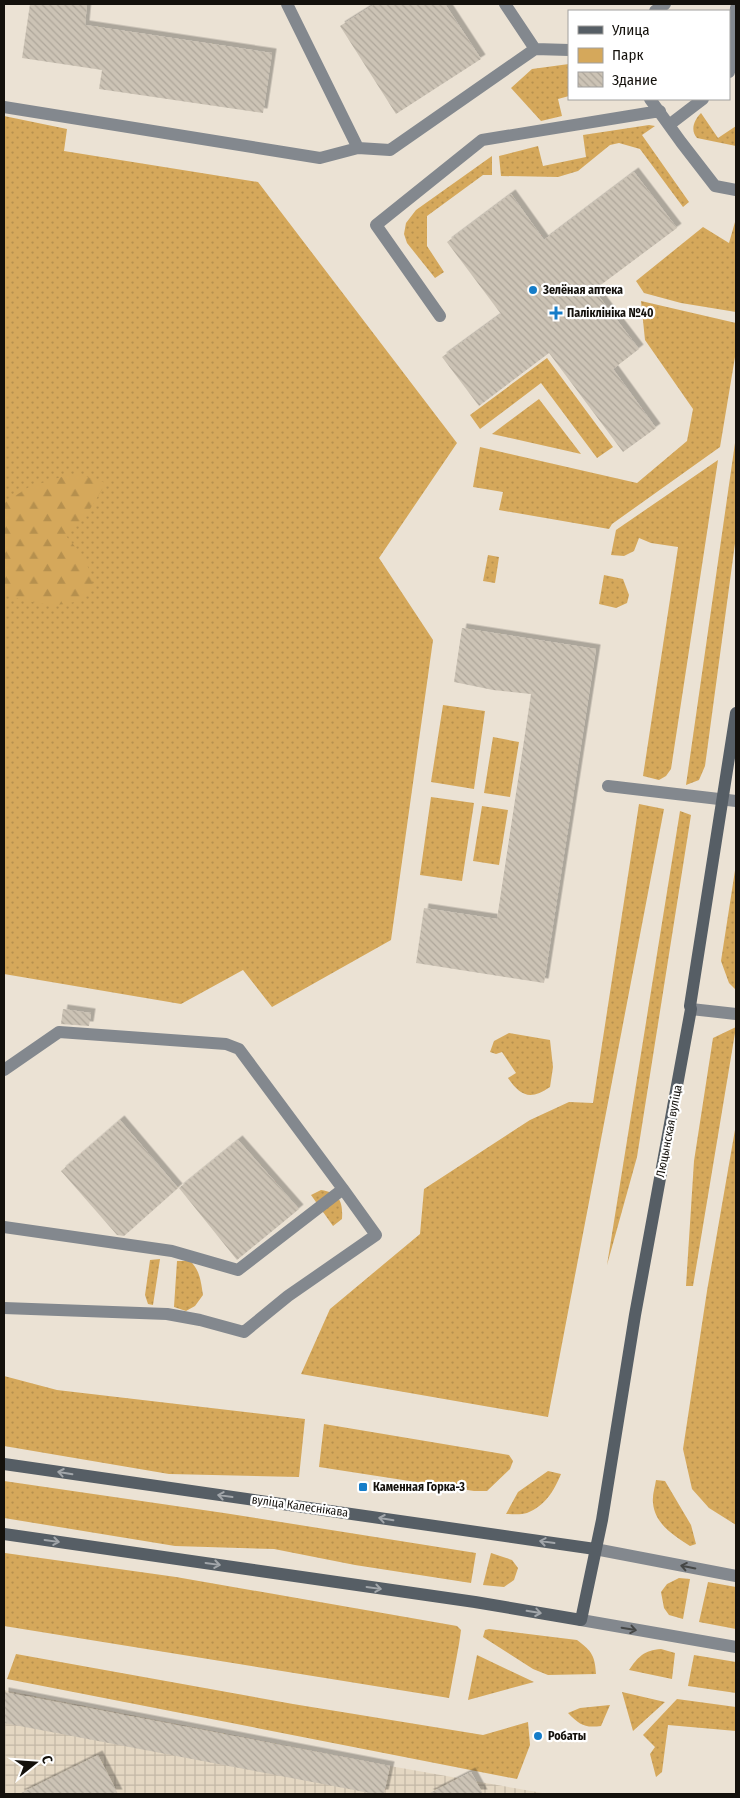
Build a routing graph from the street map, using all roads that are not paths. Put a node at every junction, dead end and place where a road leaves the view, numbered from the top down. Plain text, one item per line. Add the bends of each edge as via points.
1 (287, 4) edge
2 (505, 4) edge
3 (736, 8) edge
4 (535, 49) junction
5 (568, 50) edge
6 (730, 63) edge
7 (651, 100) edge
8 (702, 100) edge
9 (4, 107) edge
10 (660, 111) junction
11 (669, 125) junction
12 (358, 148) junction
13 (736, 190) edge
14 (440, 316) dead end
15 (736, 713) edge
16 (608, 786) dead end
17 (722, 799) junction
18 (736, 801) edge
19 (691, 1010) junction
20 (736, 1014) edge
21 (4, 1070) edge
22 (343, 1189) junction
23 (4, 1226) edge
24 (4, 1308) edge
25 (4, 1464) edge
26 (4, 1534) edge
27 (596, 1549) junction
28 (736, 1576) edge
29 (582, 1620) junction
30 (736, 1647) edge

1 - 12 street
2 - 4 street
3 - 6 street
4 - 5 street
4 - 12 street via 390,150
7 - 10 street
8 - 11 street
9 - 12 street via 320,158
10 - 11 street
10 - 14 street via 482,140 376,225
11 - 13 street via 715,186
15 - 17 main road, Люцынская вуліца
16 - 17 street
17 - 18 street
17 - 19 main road, Люцынская вуліца
19 - 20 street
19 - 27 main road, Люцынская вуліца via 634,1315
21 - 22 street via 59,1032 226,1044 240,1049
22 - 23 street via 238,1270 172,1251
22 - 24 street via 376,1235 288,1296 244,1332 168,1314
27 -> 25 main road, вуліца Калеснікава
26 -> 29 main road
28 -> 27 street, вуліца Калеснікава
27 - 29 main road
29 -> 30 street

